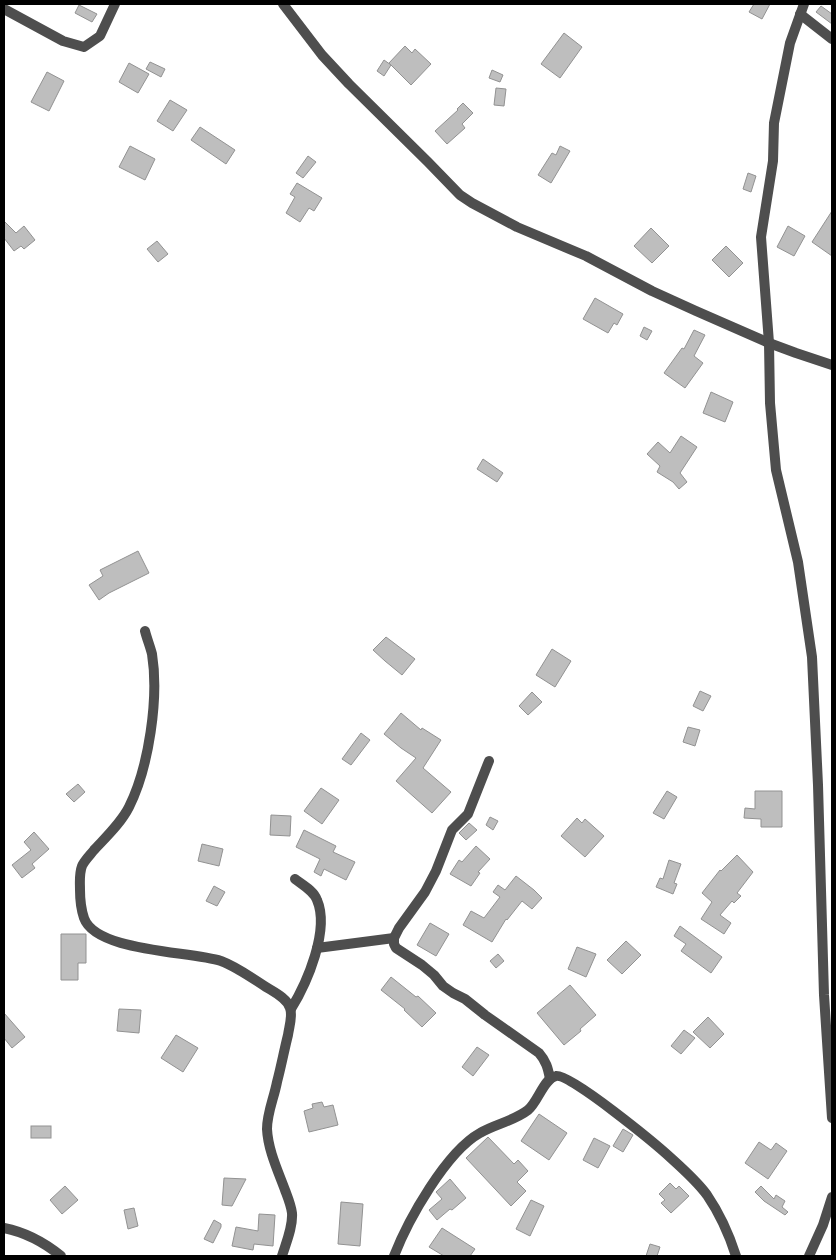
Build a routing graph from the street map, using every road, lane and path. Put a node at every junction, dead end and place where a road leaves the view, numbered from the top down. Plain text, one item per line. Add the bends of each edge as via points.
1 (115, 4) edge
2 (283, 4) edge
3 (804, 4) edge
4 (4, 9) edge
5 (800, 14) junction
6 (832, 39) edge
7 (769, 343) junction
8 (832, 365) edge
9 (145, 631) dead end
10 (489, 760) dead end
11 (295, 879) dead end
12 (394, 938) junction
13 (317, 948) junction
14 (291, 1009) junction
15 (550, 1078) junction
16 (832, 1104) edge
17 (832, 1118) edge
18 (832, 1197) edge
19 (4, 1228) edge
20 (61, 1256) edge
21 (282, 1256) edge
22 (394, 1256) edge
23 (736, 1256) edge
24 (809, 1256) edge

1 - 4 street via 100,36 84,47 63,41
2 - 7 street via 349,84 472,204
3 - 5 street
5 - 6 street
5 - 7 street via 790,43 774,123 773,161 761,236
7 - 8 street
7 - 16 street via 776,470 798,562 812,657 824,995
9 - 14 street via 152,654 155,695 145,758 128,809 82,866 80,898 84,920 107,939 229,965 278,994
10 - 12 street via 468,814 452,830 425,892
11 - 13 street via 317,899 321,928
12 - 13 street
12 - 15 street via 396,948 422,964 443,986 539,1053 548,1066
13 - 14 street via 302,990
14 - 21 street via 267,1128 292,1215
15 - 22 street via 528,1110 480,1133 463,1146 439,1174 412,1218
15 - 23 street via 560,1076 568,1079 673,1160 706,1194 719,1215
16 - 17 street
18 - 24 street
19 - 20 street via 27,1235

